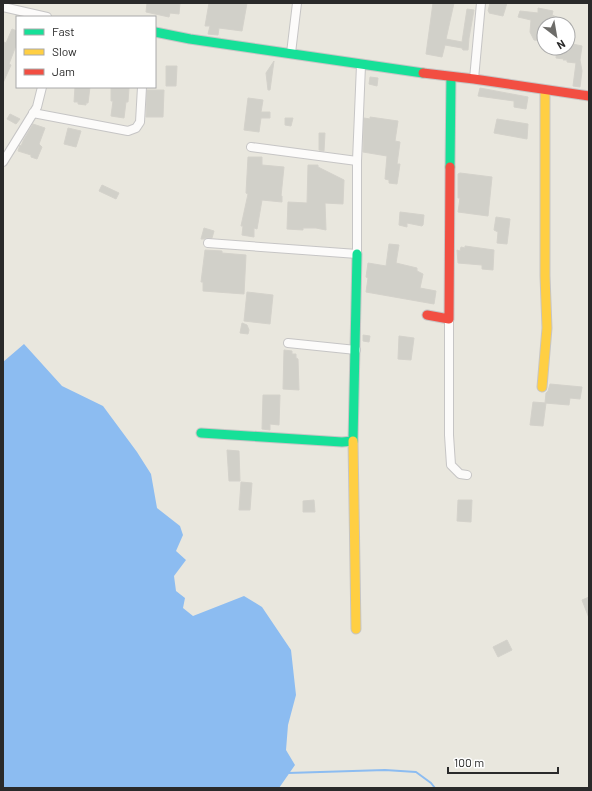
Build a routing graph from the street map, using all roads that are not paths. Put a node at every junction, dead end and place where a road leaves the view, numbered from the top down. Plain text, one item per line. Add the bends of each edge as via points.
1 (297, 3) edge
2 (481, 3) edge
3 (3, 7) edge
4 (43, 16) edge
5 (156, 32) edge
6 (291, 53) junction
7 (361, 65) junction
8 (451, 77) junction
9 (474, 79) junction
10 (42, 88) edge
11 (142, 88) edge
12 (545, 90) junction
13 (589, 96) edge
14 (33, 113) junction
15 (251, 147) dead end
16 (357, 161) junction
17 (3, 162) edge
18 (208, 243) dead end
19 (357, 254) junction
20 (427, 315) dead end
21 (449, 319) junction
22 (288, 343) dead end
23 (356, 350) junction
24 (542, 387) dead end
25 (201, 432) dead end
26 (353, 441) junction
27 (467, 476) dead end
28 (356, 629) dead end

1 - 6 street
2 - 9 street
3 - 4 street
5 - 6 street via 190,40
6 - 7 street
7 - 8 street
7 - 16 street
8 - 9 street
8 - 21 street
9 - 12 street
10 - 14 street
11 - 14 street via 140,122 136,128 128,131
12 - 13 street
12 - 24 street via 547,328
14 - 17 street
15 - 16 street
16 - 19 street
18 - 19 street
19 - 23 street
20 - 21 street
21 - 27 street via 451,465 460,474
22 - 23 street
23 - 26 street
25 - 26 street
26 - 28 street

